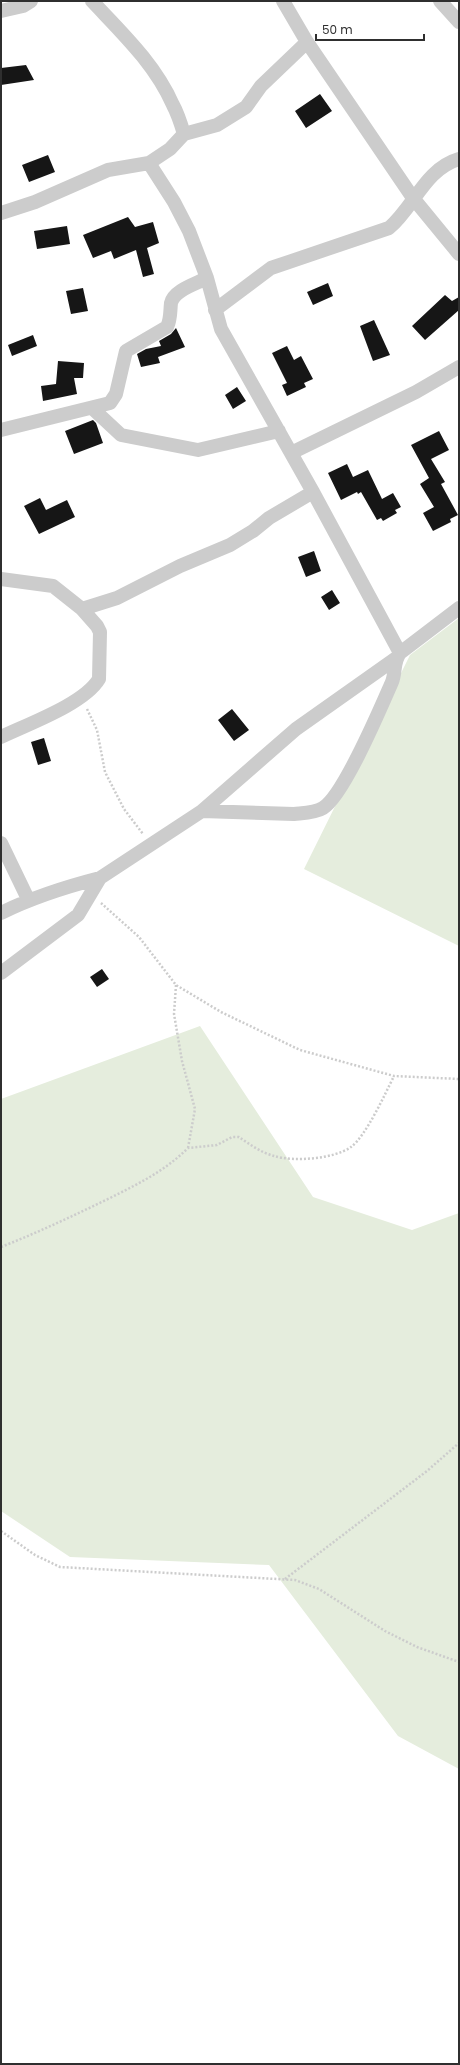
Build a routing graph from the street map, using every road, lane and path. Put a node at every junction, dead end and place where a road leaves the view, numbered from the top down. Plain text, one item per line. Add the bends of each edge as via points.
1 (31, 1) edge
2 (92, 1) edge
3 (283, 1) edge
4 (440, 1) edge
5 (1, 11) edge
6 (459, 22) edge
7 (307, 42) junction
8 (184, 134) junction
9 (459, 159) edge
10 (149, 163) junction
11 (413, 198) junction
12 (1, 213) edge
13 (459, 254) edge
14 (207, 278) junction
15 (215, 310) junction
16 (459, 367) edge
17 (92, 408) junction
18 (1, 430) edge
19 (279, 431) junction
20 (291, 453) junction
21 (314, 492) junction
22 (1, 579) edge
23 (459, 608) edge
24 (82, 609) junction
25 (397, 656) junction
26 (81, 697) junction
27 (1, 737) edge
28 (202, 811) junction
29 (1, 843) edge
30 (152, 845) junction
31 (100, 878) junction
32 (92, 895) junction
33 (28, 899) junction
34 (1, 913) edge
35 (1, 973) edge
36 (176, 985) junction
37 (394, 1076) junction
38 (459, 1079) edge
39 (188, 1148) junction
40 (1, 1247) edge
41 (459, 1443) edge
42 (1, 1531) edge
43 (285, 1579) junction
44 (459, 1662) edge

1 - 5 street via 23,6
2 - 8 street via 141,54 173,104
3 - 7 street
4 - 6 street
7 - 8 street via 261,86 246,107 216,125
7 - 11 street
8 - 10 street via 170,149
9 - 11 street via 450,162 432,175
10 - 12 street via 108,170 35,202
10 - 14 street via 189,230
11 - 13 street
11 - 15 street via 400,219 389,228 271,268
14 - 15 street
14 - 17 street via 174,296 167,327 126,351 114,399 110,403
15 - 19 street via 222,329
16 - 20 street via 416,392
17 - 18 street
17 - 19 street via 121,435 198,450
19 - 20 street
20 - 21 street
21 - 24 street via 230,545 180,566 117,598
21 - 25 street
22 - 24 street via 53,586
23 - 25 street
24 - 26 street via 100,632 99,679 94,687
25 - 28 street via 296,729
25 - 28 street via 393,678 351,770 333,800 323,808 294,814
26 - 27 street
26 - 30 path via 97,730 105,772 124,809
28 - 30 street
29 - 33 street
30 - 31 street
31 - 32 street
31 - 33 street
32 - 35 street via 78,915
32 - 36 path via 139,937
33 - 34 street
36 - 37 path via 221,1012 300,1050
36 - 39 path via 174,1014 182,1061 195,1109
37 - 38 path
37 - 39 path via 360,1138 351,1147 339,1153 300,1160 273,1156 235,1136 217,1145
39 - 40 path via 156,1174 52,1227
41 - 43 path via 427,1471
42 - 43 path via 35,1555 60,1567
43 - 44 path via 319,1589 385,1631 418,1647

